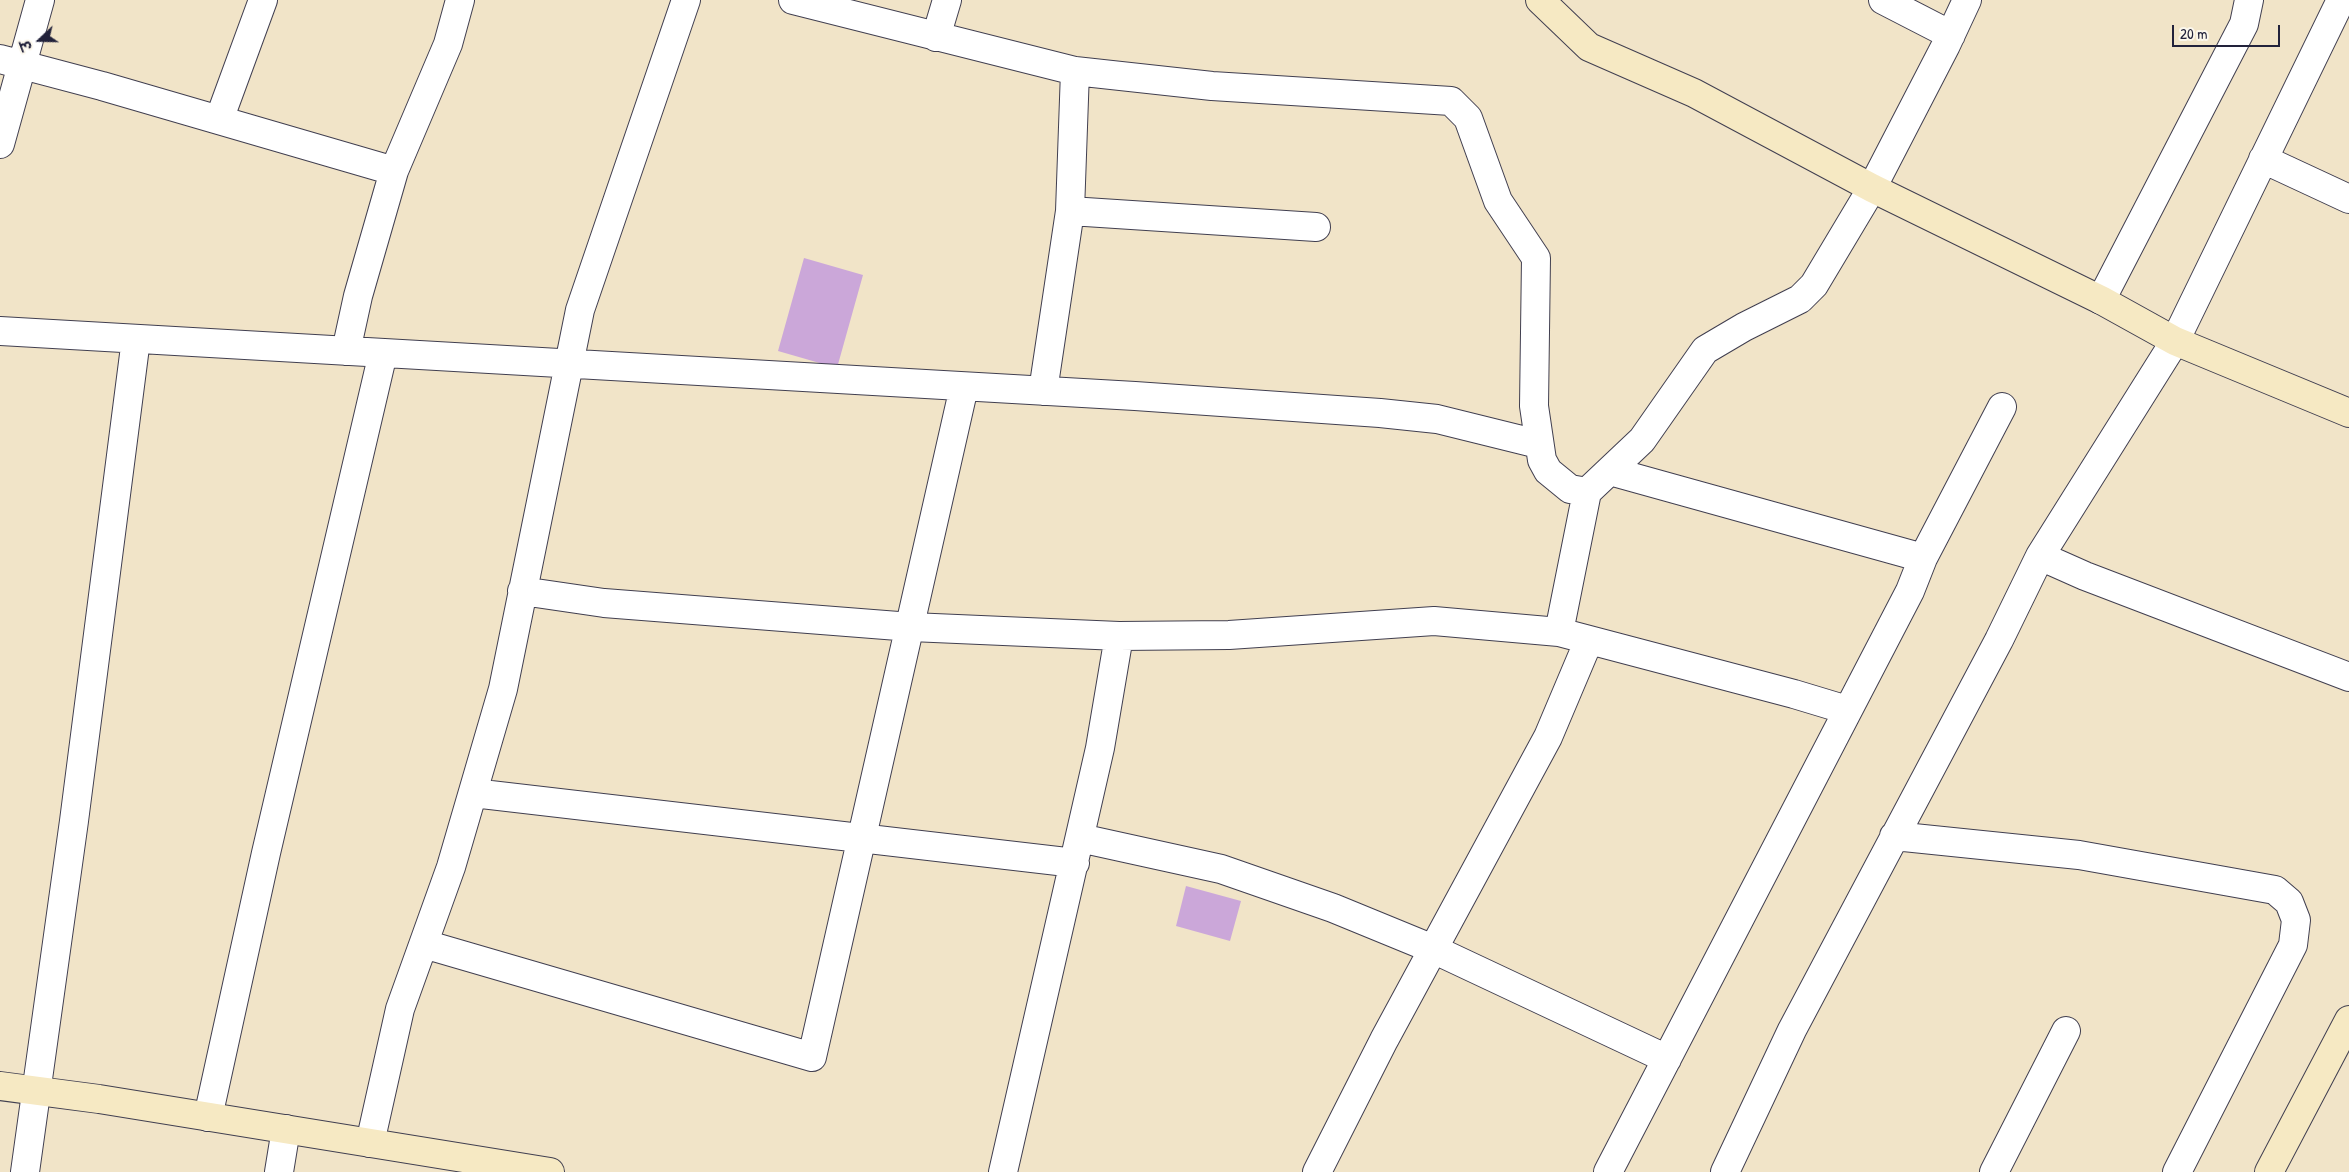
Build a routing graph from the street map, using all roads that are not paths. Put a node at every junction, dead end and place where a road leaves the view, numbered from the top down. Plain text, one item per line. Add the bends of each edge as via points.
1 (40, 0) edge
2 (263, 0) edge
3 (460, 0) edge
4 (686, 0) edge
5 (793, 0) edge
6 (947, 0) edge
7 (1540, 0) edge
8 (1884, 0) edge
9 (1967, 0) edge
10 (2249, 0) edge
11 (2341, 0) edge
12 (1951, 35) junction
13 (936, 37) junction
14 (10, 62) edge
15 (1074, 71) junction
16 (219, 120) junction
17 (0, 144) edge
18 (2263, 160) junction
19 (394, 171) junction
20 (1872, 188) junction
21 (2349, 199) edge
22 (1070, 212) junction
23 (1316, 227) dead end
24 (2101, 300) junction
25 (0, 331) edge
26 (136, 340) junction
27 (2175, 341) junction
28 (346, 351) junction
29 (382, 353) junction
30 (569, 364) junction
31 (964, 387) junction
32 (1043, 391) junction
33 (2002, 408) dead end
34 (2349, 413) edge
35 (1538, 444) junction
36 (1610, 470) junction
37 (1587, 492) junction
38 (2040, 556) junction
39 (1923, 558) junction
40 (522, 591) junction
41 (911, 627) junction
42 (1559, 632) junction
43 (1119, 636) junction
44 (1589, 640) junction
45 (2349, 676) edge
46 (1846, 710) junction
47 (473, 793) junction
48 (1894, 836) junction
49 (862, 838) junction
50 (1077, 851) junction
51 (424, 944) junction
52 (1433, 949) junction
53 (2349, 1020) edge
54 (2066, 1031) dead end
55 (1667, 1059) junction
56 (0, 1086) edge
57 (36, 1091) junction
58 (208, 1117) junction
59 (286, 1129) junction
60 (370, 1142) junction
61 (25, 1172) edge
62 (279, 1172) edge
63 (550, 1172) edge
64 (1004, 1172) edge
65 (1317, 1172) edge
66 (1608, 1172) edge
67 (1725, 1172) edge
68 (1994, 1172) edge
69 (2177, 1172) edge
70 (2269, 1172) edge

1 - 14 street
2 - 16 street
3 - 19 street via 448,44
4 - 30 street via 580,310
5 - 13 street
6 - 13 street
7 - 20 street via 1589,47 1694,93
8 - 12 street
9 - 12 street
10 - 24 street via 2244,24
11 - 18 street
12 - 20 street
13 - 15 street
14 - 16 street
14 - 17 street
15 - 22 street
15 - 35 street via 1212,86 1451,100 1468,118 1498,201 1536,258 1534,406
16 - 19 street
18 - 21 street
18 - 27 street
19 - 28 street via 358,296
20 - 24 street
20 - 36 street via 1814,285 1800,300 1705,350 1642,440
22 - 23 street
22 - 32 street
24 - 27 street
25 - 26 street
26 - 28 street
26 - 57 street
27 - 34 street
27 - 38 street
28 - 29 street
29 - 30 street
29 - 58 street
30 - 31 street
30 - 40 street
31 - 32 street
31 - 41 street
32 - 35 street via 1380,413 1436,419
33 - 39 street
35 - 37 street via 1548,470 1570,489
36 - 37 street
36 - 39 street
37 - 42 street
38 - 45 street
38 - 48 street
39 - 46 street via 1910,591
40 - 41 street via 604,603
40 - 47 street via 503,689
41 - 43 street
41 - 49 street
42 - 43 street via 1434,621 1229,635
42 - 44 street
43 - 50 street via 1100,748
44 - 46 street
44 - 52 street via 1548,737
46 - 55 street
47 - 49 street
47 - 51 street
48 - 67 street via 1792,1030
48 - 69 street via 2079,855 2276,890 2289,902 2296,920 2292,945
49 - 50 street
49 - 51 street via 812,1057
50 - 52 street via 1221,869 1333,908
50 - 64 street
51 - 60 street via 400,1009
52 - 55 street
52 - 65 street
53 - 70 street
54 - 68 street
55 - 66 street
56 - 57 street
57 - 58 street
57 - 61 street
58 - 59 street
59 - 60 street
59 - 62 street
60 - 63 street

